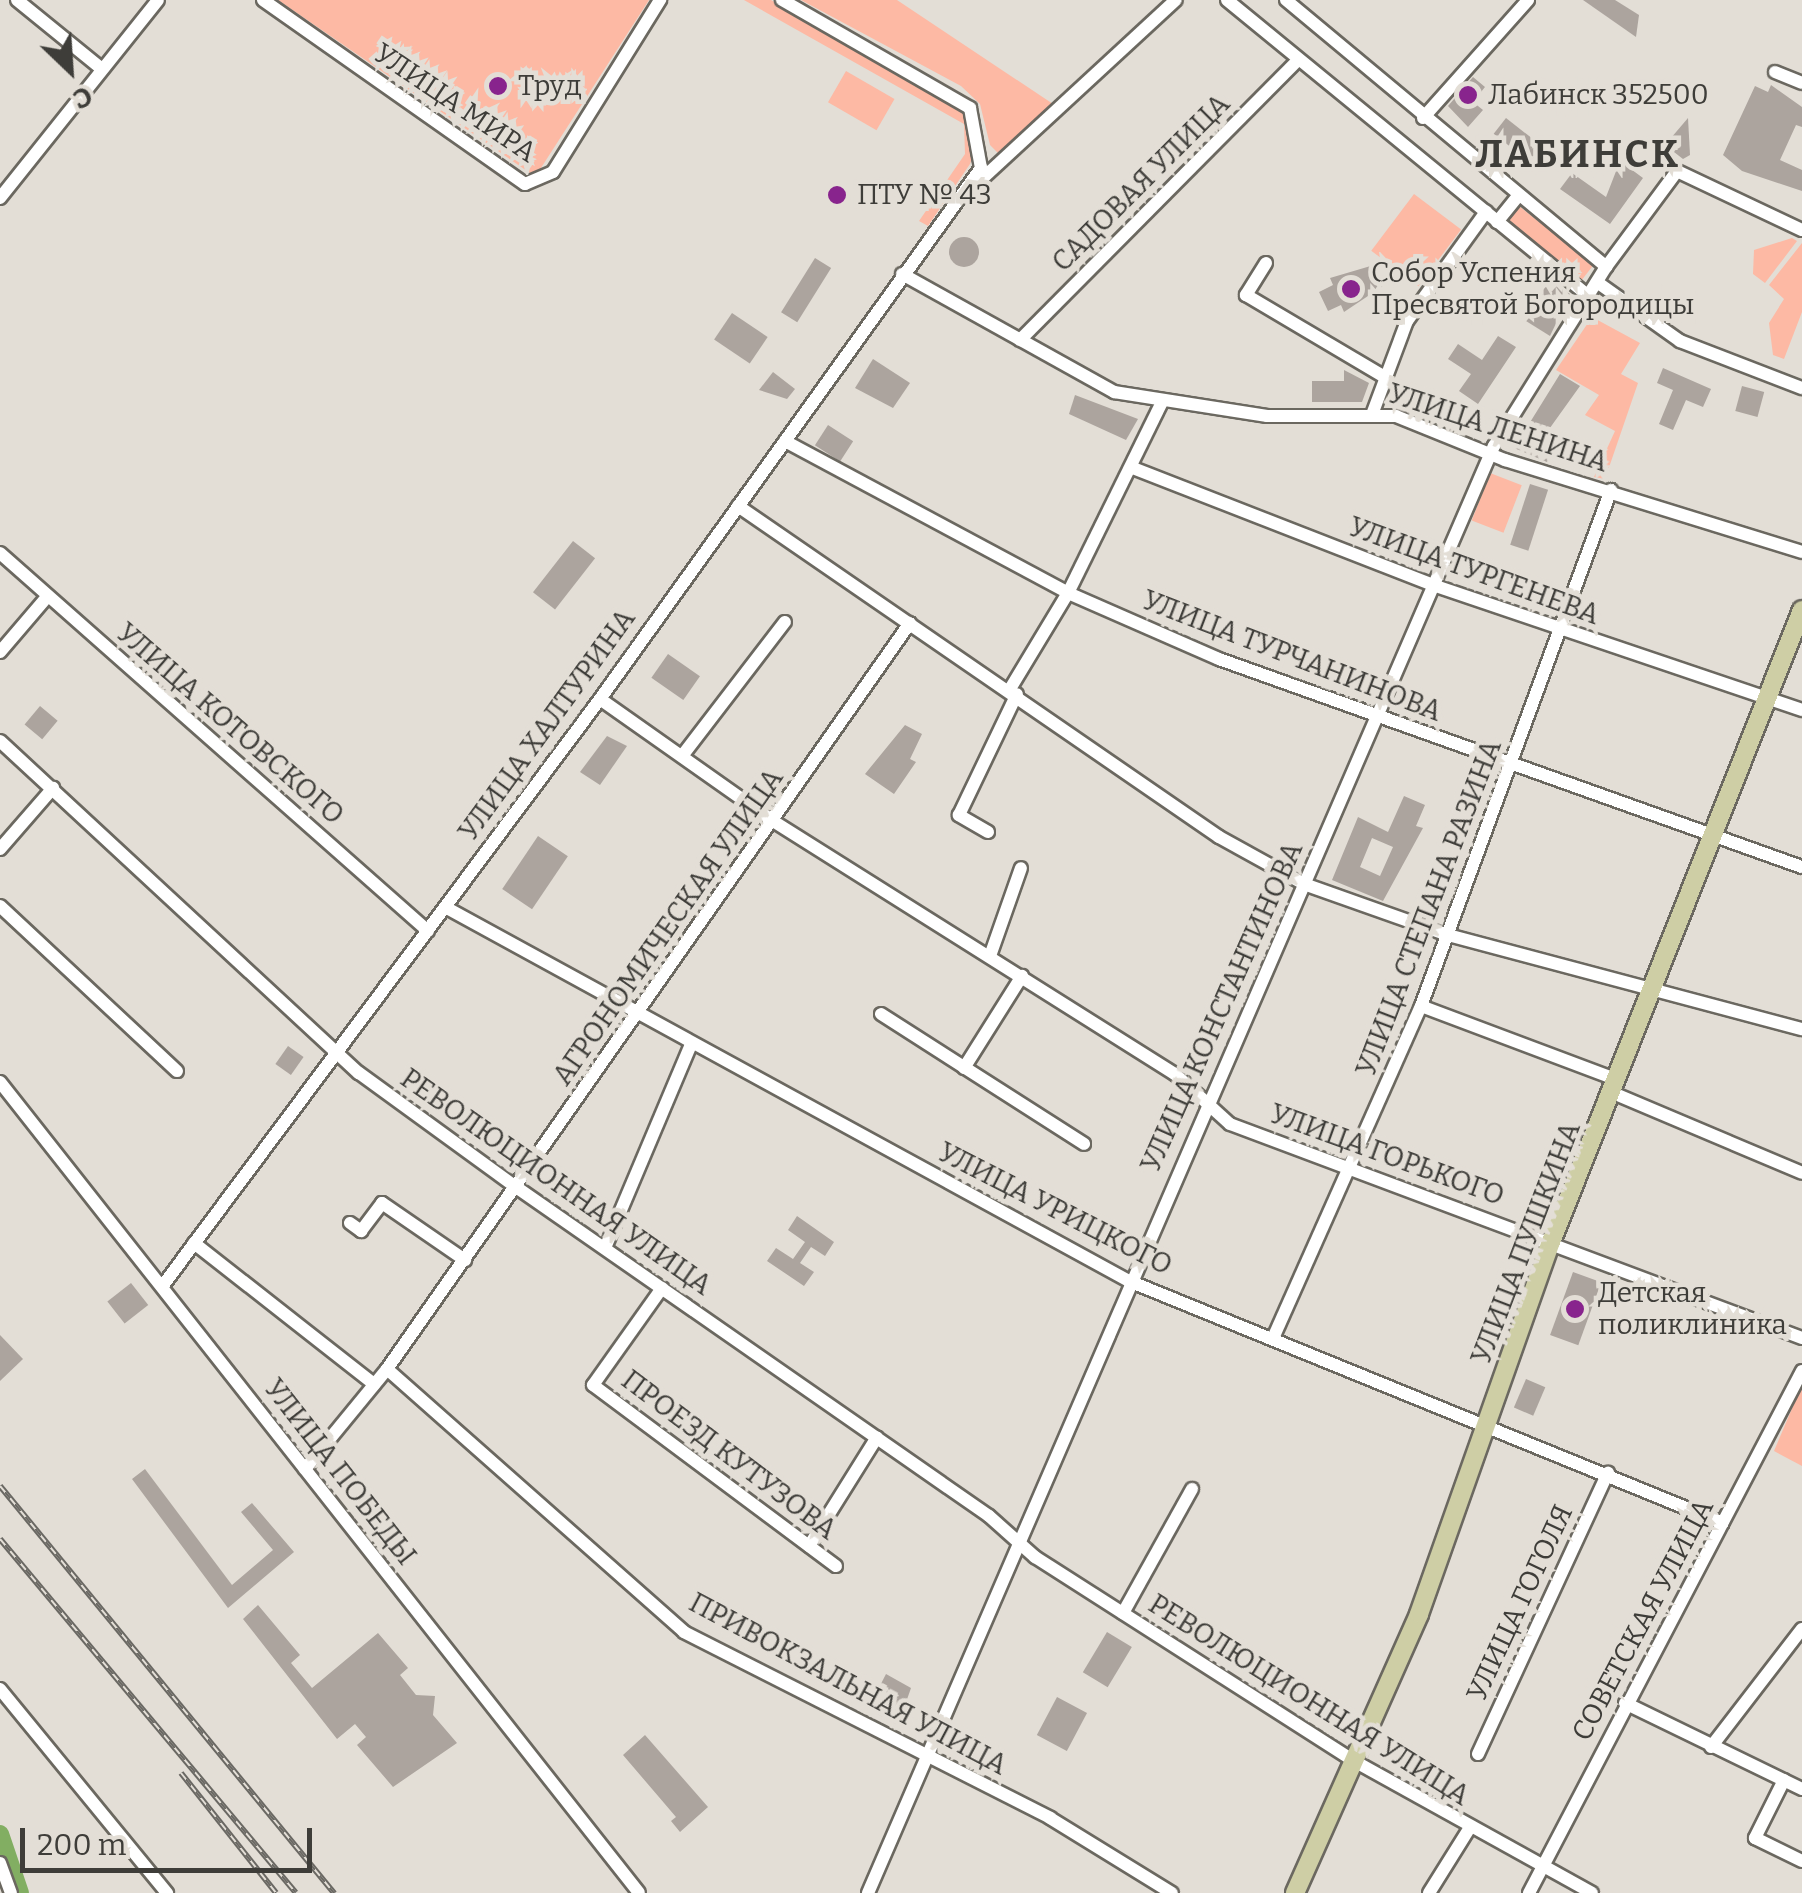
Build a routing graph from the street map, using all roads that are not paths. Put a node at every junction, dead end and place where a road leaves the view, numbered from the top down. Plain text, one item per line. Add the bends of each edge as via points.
1 (16, 0) edge
2 (43, 0) edge
3 (158, 0) edge
4 (263, 0) edge
5 (660, 0) edge
6 (782, 0) edge
7 (1176, 0) edge
8 (1227, 0) edge
9 (1528, 0) edge
10 (1292, 2) edge
11 (32, 12) junction
12 (1298, 61) junction
13 (102, 69) junction
14 (1775, 72) dead end
15 (1802, 84) edge
16 (1423, 118) junction
17 (3, 189) edge
18 (966, 191) junction
19 (1517, 197) junction
20 (1492, 217) junction
21 (1802, 230) edge
22 (1266, 263) dead end
23 (1606, 267) junction
24 (900, 277) junction
25 (1597, 282) junction
26 (1588, 296) junction
27 (1020, 340) junction
28 (1382, 376) junction
29 (1802, 388) edge
30 (1160, 407) junction
31 (1374, 412) junction
32 (785, 441) junction
33 (1491, 455) junction
34 (1132, 468) junction
35 (1611, 490) junction
36 (738, 506) junction
37 (1802, 552) edge
38 (0, 553) edge
39 (1433, 586) junction
40 (1068, 593) junction
41 (47, 597) junction
42 (1802, 610) edge
43 (785, 622) dead end
44 (910, 623) junction
45 (1558, 629) junction
46 (0, 652) edge
47 (1013, 692) junction
48 (600, 699) junction
49 (1770, 699) junction
50 (1802, 710) edge
51 (1376, 714) junction
52 (0, 741) edge
53 (682, 756) junction
54 (1510, 768) junction
55 (53, 788) junction
56 (773, 821) junction
57 (988, 832) dead end
58 (1714, 837) junction
59 (0, 849) edge
60 (1802, 867) edge
61 (1021, 868) dead end
62 (1304, 884) junction
63 (0, 906) edge
64 (445, 907) junction
65 (428, 931) junction
66 (1448, 934) junction
67 (990, 956) junction
68 (1022, 976) junction
69 (1653, 984) junction
70 (1421, 1006) junction
71 (881, 1014) dead end
72 (637, 1015) junction
73 (1802, 1028) edge
74 (691, 1044) junction
75 (339, 1051) junction
76 (964, 1068) junction
77 (177, 1070) dead end
78 (0, 1082) edge
79 (1615, 1086) junction
80 (1207, 1101) junction
81 (1084, 1144) dead end
82 (1353, 1169) junction
83 (1802, 1173) edge
84 (516, 1187) junction
85 (350, 1223) dead end
86 (1551, 1242) junction
87 (194, 1243) junction
88 (604, 1248) junction
89 (465, 1260) junction
90 (1128, 1281) junction
91 (164, 1284) junction
92 (662, 1288) junction
93 (1274, 1336) junction
94 (1802, 1338) edge
95 (387, 1370) junction
96 (1802, 1371) edge
97 (374, 1384) junction
98 (1488, 1422) junction
99 (877, 1437) junction
100 (305, 1468) junction
101 (1608, 1472) junction
102 (1192, 1489) dead end
103 (1723, 1524) junction
104 (1017, 1540) junction
105 (809, 1546) junction
106 (836, 1566) dead end
107 (1123, 1613) junction
108 (1800, 1633) edge
109 (0, 1689) edge
110 (1625, 1704) junction
111 (1710, 1747) junction
112 (1478, 1754) dead end
113 (928, 1756) junction
114 (1354, 1761) junction
115 (1784, 1780) junction
116 (1802, 1789) edge
117 (1470, 1829) junction
118 (1802, 1860) edge
119 (0, 1863) edge
120 (1540, 1869) junction
121 (10, 1893) edge
122 (167, 1893) edge
123 (639, 1893) edge
124 (868, 1893) edge
125 (1172, 1893) edge
126 (1294, 1893) edge
127 (1429, 1893) edge
128 (1529, 1893) edge
129 (1592, 1893) edge

1 - 11 street
2 - 11 street
3 - 13 street
4 - 5 street, УЛИЦА МИРА via 524,184 553,172
6 - 18 street, УЛИЦА ХАЛТУРИНА via 956,96 977,118 983,148
7 - 18 street, УЛИЦА ХАЛТУРИНА via 994,175
8 - 12 street
9 - 16 street
10 - 16 street
11 - 13 street
12 - 20 street
12 - 27 street, САДОВАЯ УЛИЦА
13 - 17 street
14 - 15 street
16 - 19 street
18 - 24 street, УЛИЦА ХАЛТУРИНА
19 - 20 street
19 - 23 street
20 - 26 street
20 - 28 street via 1418,303
21 - 23 street, УЛИЦА КОНСТАНТИНОВА via 1677,172
22 - 28 street via 1246,295
23 - 25 street, УЛИЦА КОНСТАНТИНОВА
24 - 27 street, УЛИЦА ЛЕНИНА
24 - 30 street via 1108,396
24 - 32 street, УЛИЦА ХАЛТУРИНА
25 - 26 street, УЛИЦА КОНСТАНТИНОВА
25 - 29 street via 1680,341
26 - 33 street, УЛИЦА КОНСТАНТИНОВА
27 - 30 street, УЛИЦА ЛЕНИНА via 1114,392
28 - 31 street
30 - 31 street, УЛИЦА ЛЕНИНА via 1268,416
30 - 33 street via 1259,422 1392,422
30 - 34 street
31 - 33 street, УЛИЦА ЛЕНИНА
32 - 36 street, УЛИЦА ХАЛТУРИНА
32 - 40 street, УЛИЦА ТУРЧАНИНОВА
33 - 35 street, УЛИЦА ЛЕНИНА
33 - 39 street, УЛИЦА КОНСТАНТИНОВА
34 - 39 street, УЛИЦА ТУРГЕНЕВА
34 - 40 street
35 - 37 street, УЛИЦА ЛЕНИНА
35 - 45 street, УЛИЦА СТЕПАНА РАЗИНА
36 - 44 street
36 - 48 street, УЛИЦА ХАЛТУРИНА
38 - 41 street, УЛИЦА КОТОВСКОГО
39 - 45 street, УЛИЦА ТУРГЕНЕВА
39 - 51 street, УЛИЦА КОНСТАНТИНОВА
40 - 47 street
40 - 51 street, УЛИЦА ТУРЧАНИНОВА
41 - 46 street
41 - 65 street, УЛИЦА КОТОВСКОГО
42 - 49 main road, УЛИЦА ПУШКИНА
43 - 53 street
44 - 47 street
44 - 56 street, АГРОНОМИЧЕСКАЯ УЛИЦА
45 - 49 street, УЛИЦА ТУРГЕНЕВА
45 - 54 street, УЛИЦА СТЕПАНА РАЗИНА
47 - 57 street via 958,815
47 - 62 street via 1220,837
48 - 53 street, УЛИЦА ГОРЬКОГО
48 - 64 street, УЛИЦА ХАЛТУРИНА
49 - 50 street, УЛИЦА ТУРГЕНЕВА
49 - 58 main road, УЛИЦА ПУШКИНА
51 - 54 street, УЛИЦА ТУРЧАНИНОВА
51 - 62 street, УЛИЦА КОНСТАНТИНОВА
52 - 55 street, РЕВОЛЮЦИОННАЯ УЛИЦА
53 - 56 street, УЛИЦА ГОРЬКОГО
54 - 58 street, УЛИЦА ТУРЧАНИНОВА
54 - 66 street, УЛИЦА СТЕПАНА РАЗИНА
55 - 59 street
55 - 75 street, РЕВОЛЮЦИОННАЯ УЛИЦА
56 - 67 street, УЛИЦА ГОРЬКОГО
56 - 72 street, АГРОНОМИЧЕСКАЯ УЛИЦА
58 - 60 street, УЛИЦА ТУРЧАНИНОВА
58 - 69 main road, УЛИЦА ПУШКИНА
61 - 67 street
62 - 66 street
62 - 80 street, УЛИЦА КОНСТАНТИНОВА
63 - 77 street
64 - 65 street, УЛИЦА ХАЛТУРИНА
64 - 72 street, УЛИЦА УРИЦКОГО
65 - 75 street, УЛИЦА ХАЛТУРИНА
66 - 69 street
66 - 70 street, УЛИЦА СТЕПАНА РАЗИНА
67 - 68 street, УЛИЦА ГОРЬКОГО
68 - 76 street
68 - 80 street, УЛИЦА ГОРЬКОГО
69 - 73 street
69 - 79 main road, УЛИЦА ПУШКИНА
70 - 79 street
70 - 82 street, УЛИЦА СТЕПАНА РАЗИНА
71 - 76 street
72 - 74 street, УЛИЦА УРИЦКОГО
72 - 84 street, АГРОНОМИЧЕСКАЯ УЛИЦА
74 - 88 street
74 - 90 street, УЛИЦА УРИЦКОГО
75 - 84 street, РЕВОЛЮЦИОННАЯ УЛИЦА
75 - 87 street, УЛИЦА ХАЛТУРИНА
76 - 81 street
78 - 91 street, УЛИЦА ПОБЕДЫ
79 - 83 street
79 - 86 main road, УЛИЦА ПУШКИНА
80 - 82 street, УЛИЦА ГОРЬКОГО via 1230,1124
80 - 90 street, УЛИЦА КОНСТАНТИНОВА
82 - 86 street, УЛИЦА ГОРЬКОГО
82 - 93 street, УЛИЦА СТЕПАНА РАЗИНА
84 - 88 street, РЕВОЛЮЦИОННАЯ УЛИЦА
84 - 89 street, АГРОНОМИЧЕСКАЯ УЛИЦА
85 - 89 street via 360,1231 382,1203
86 - 94 street, УЛИЦА ГОРЬКОГО
86 - 98 main road, УЛИЦА ПУШКИНА
87 - 91 street, УЛИЦА ХАЛТУРИНА
87 - 97 street
88 - 92 street, РЕВОЛЮЦИОННАЯ УЛИЦА
89 - 95 street, АГРОНОМИЧЕСКАЯ УЛИЦА
90 - 93 street, УЛИЦА УРИЦКОГО
90 - 104 street, УЛИЦА КОНСТАНТИНОВА
91 - 100 street, УЛИЦА ПОБЕДЫ
92 - 99 street, РЕВОЛЮЦИОННАЯ УЛИЦА
92 - 105 street, ПРОЕЗД КУТУЗОВА via 593,1385
93 - 98 street, УЛИЦА УРИЦКОГО
95 - 97 street, АГРОНОМИЧЕСКАЯ УЛИЦА
95 - 113 street, ПРИВОКЗАЛЬНАЯ УЛИЦА via 684,1632
96 - 103 street, СОВЕТСКАЯ УЛИЦА
97 - 100 street, АГРОНОМИЧЕСКАЯ УЛИЦА
98 - 101 street, УЛИЦА УРИЦКОГО
98 - 114 main road, УЛИЦА ПУШКИНА
99 - 104 street, РЕВОЛЮЦИОННАЯ УЛИЦА
99 - 105 street
100 - 123 street, УЛИЦА ПОБЕДЫ
101 - 103 street, УЛИЦА УРИЦКОГО
101 - 112 street, УЛИЦА ГОГОЛЯ
102 - 107 street, РЕВОЛЮЦИОННАЯ УЛИЦА
103 - 110 street, СОВЕТСКАЯ УЛИЦА
104 - 107 street, РЕВОЛЮЦИОННАЯ УЛИЦА
104 - 113 street, УЛИЦА КОНСТАНТИНОВА
105 - 106 street, ПРОЕЗД КУТУЗОВА
107 - 114 street, РЕВОЛЮЦИОННАЯ УЛИЦА
108 - 111 street
109 - 122 street
110 - 111 street
110 - 120 street, СОВЕТСКАЯ УЛИЦА
111 - 115 street
113 - 124 street, УЛИЦА КОНСТАНТИНОВА
113 - 125 street, ПРИВОКЗАЛЬНАЯ УЛИЦА
114 - 117 street, РЕВОЛЮЦИОННАЯ УЛИЦА
114 - 126 main road, УЛИЦА ПУШКИНА
115 - 116 street
115 - 118 street via 1755,1838
117 - 120 street, РЕВОЛЮЦИОННАЯ УЛИЦА
117 - 127 street, РЕВОЛЮЦИОННАЯ УЛИЦА
119 - 121 street
120 - 128 street, СОВЕТСКАЯ УЛИЦА
120 - 129 street, РЕВОЛЮЦИОННАЯ УЛИЦА

